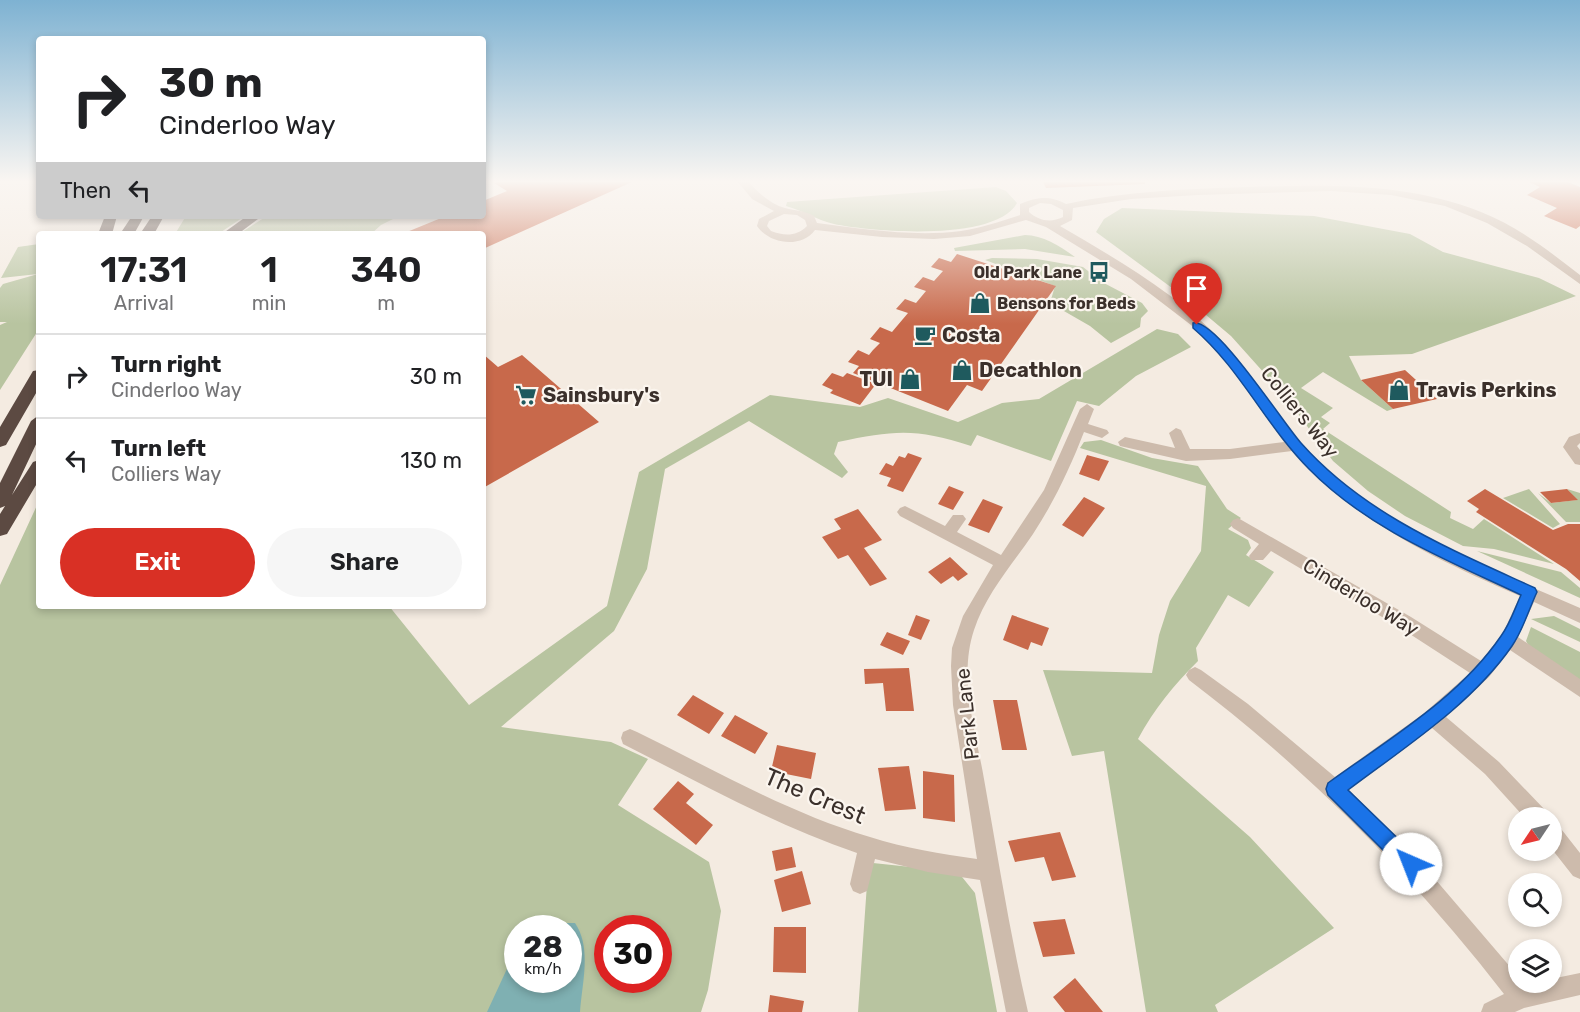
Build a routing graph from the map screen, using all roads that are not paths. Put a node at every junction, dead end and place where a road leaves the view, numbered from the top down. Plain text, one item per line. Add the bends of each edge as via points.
1 (765, 229) edge
2 (809, 229) edge
3 (842, 229) edge
4 (983, 229) edge
5 (1058, 229) edge
6 (1081, 229) edge
7 (1508, 229) edge
8 (1102, 255) junction
9 (1580, 281) edge
10 (36, 380) edge
11 (1087, 409) dead end
12 (1080, 426) junction
13 (36, 427) edge
14 (1102, 433) dead end
15 (1176, 433) dead end
16 (1580, 438) edge
17 (0, 441) edge
18 (1125, 442) dead end
19 (1295, 445) junction
20 (1186, 456) junction
21 (1580, 460) edge
22 (36, 471) edge
23 (0, 501) edge
24 (905, 512) dead end
25 (958, 519) dead end
26 (1238, 524) dead end
27 (0, 529) edge
28 (947, 535) junction
29 (1269, 543) junction
30 (1257, 556) dead end
31 (1005, 564) junction
32 (1530, 592) junction
33 (1580, 616) edge
34 (1508, 639) junction
35 (1483, 672) junction
36 (1195, 675) dead end
37 (1580, 689) edge
38 (1432, 716) junction
39 (630, 738) dead end
40 (1335, 789) junction
41 (1529, 807) edge
42 (1562, 846) edge
43 (868, 847) junction
44 (1580, 869) edge
45 (989, 871) junction
46 (860, 884) dead end
47 (1580, 984) edge
48 (1521, 997) junction
49 (1017, 1012) edge
50 (1492, 1012) edge

1 - 2 street via 782,238 805,234
3 - 4 street via 951,235
5 - 8 street, Colliers Way
6 - 8 street, Colliers Way
7 - 9 street
8 - 19 street, Colliers Way via 1213,339
10 - 17 highway
11 - 12 street, Park Lane
12 - 14 street
12 - 31 street, Park Lane via 1038,513
13 - 23 highway
15 - 20 street
16 - 21 street via 1570,447
18 - 20 street
19 - 20 street
19 - 32 street, Colliers Way via 1355,501 1411,537
22 - 27 highway
24 - 28 street
25 - 28 street
26 - 29 street, Cinderloo Way
28 - 31 street
29 - 30 street
29 - 35 street, Cinderloo Way
31 - 45 street, Park Lane via 965,632 959,668
32 - 33 street, Colliers Way
32 - 34 street
34 - 35 street
34 - 37 street
35 - 38 street
36 - 40 street
38 - 40 street
38 - 41 street via 1492,768
39 - 43 street, The Crest via 799,820
40 - 48 street via 1425,879
42 - 44 street
43 - 45 street, The Crest
43 - 46 street
45 - 49 street, Park Lane
47 - 48 street
48 - 50 street

